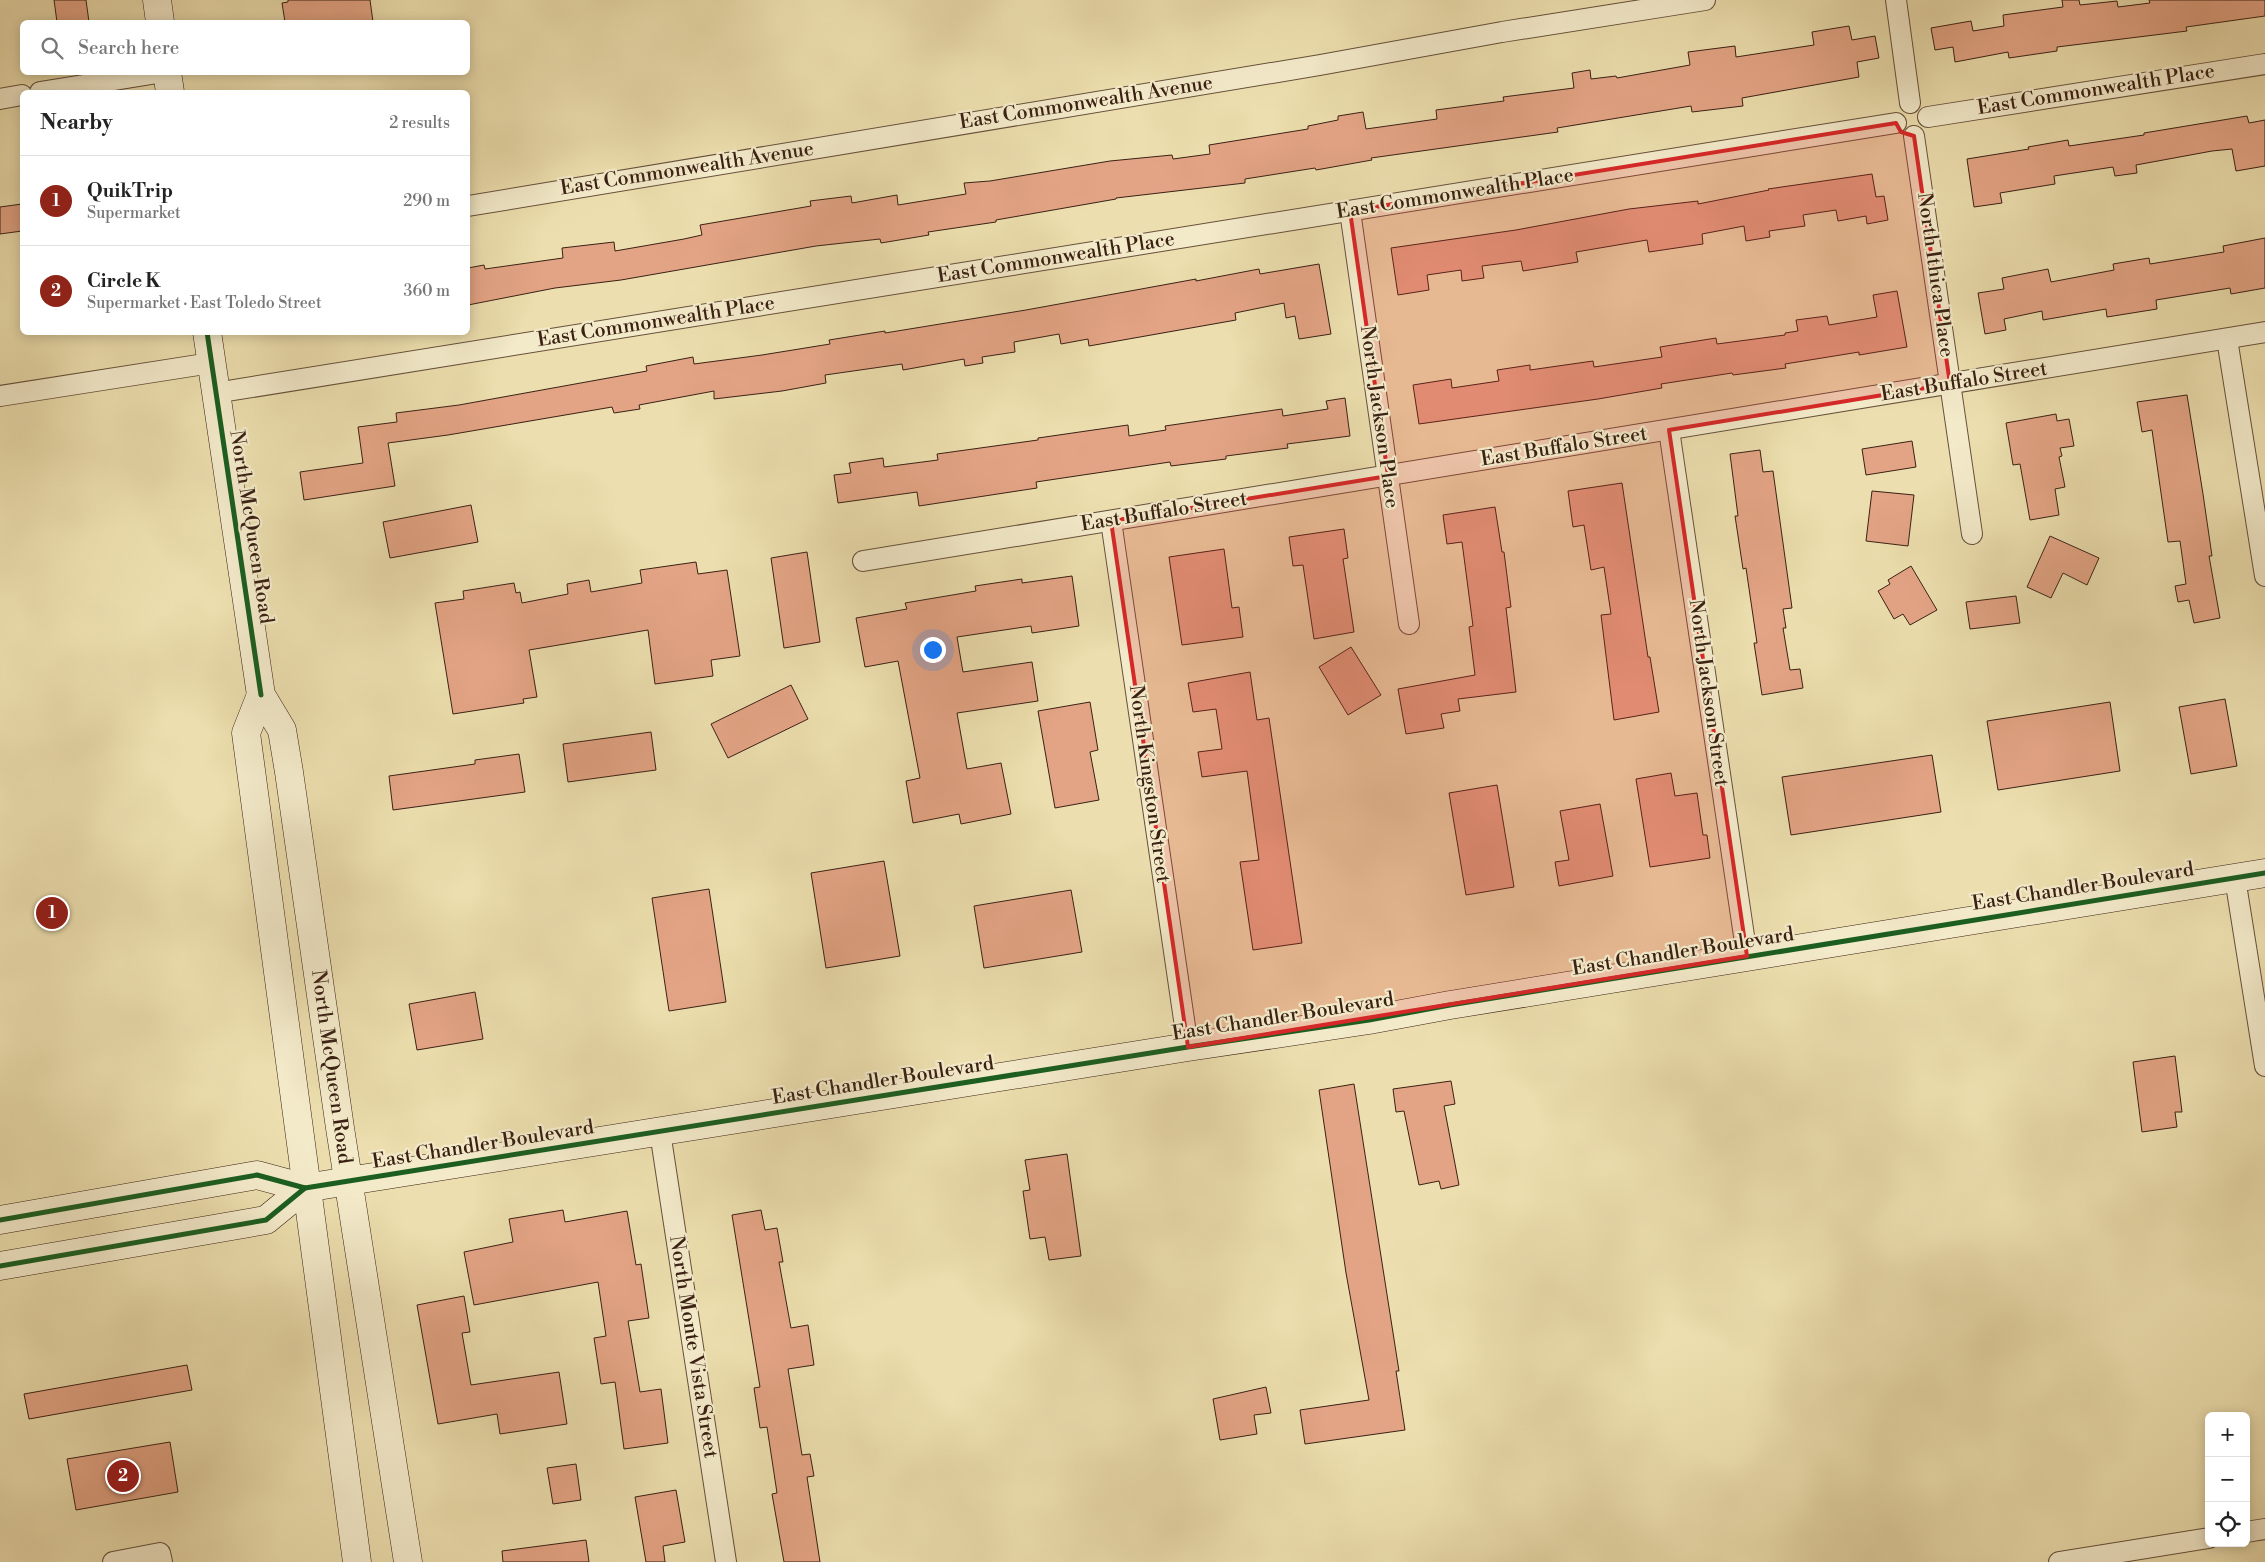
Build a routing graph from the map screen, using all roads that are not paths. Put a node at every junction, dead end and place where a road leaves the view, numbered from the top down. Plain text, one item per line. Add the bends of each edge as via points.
1 (156, 0) edge
2 (1705, 0) edge
3 (1896, 0) edge
4 (160, 20) edge
5 (2265, 64) edge
6 (147, 75) edge
7 (167, 75) edge
8 (53, 90) edge
9 (170, 90) edge
10 (20, 95) edge
11 (0, 99) edge
12 (1910, 104) junction
13 (1928, 117) junction
14 (1896, 123) junction
15 (1914, 136) junction
16 (470, 206) edge
17 (1350, 211) junction
18 (2265, 332) edge
19 (207, 335) edge
20 (2227, 338) junction
21 (211, 363) junction
22 (1950, 384) junction
23 (216, 393) junction
24 (0, 396) edge
25 (1669, 430) junction
26 (1388, 476) junction
27 (1110, 521) junction
28 (1972, 534) dead end
29 (863, 561) dead end
30 (2265, 576) edge
31 (1409, 624) dead end
32 (261, 695) junction
33 (2265, 873) edge
34 (2235, 878) junction
35 (1747, 956) junction
36 (1188, 1047) junction
37 (2265, 1066) edge
38 (660, 1132) junction
39 (348, 1181) junction
40 (305, 1188) junction
41 (0, 1220) edge
42 (0, 1266) edge
43 (2265, 1529) edge
44 (2250, 1531) edge
45 (2205, 1539) edge
46 (161, 1558) edge
47 (113, 1562) edge
48 (357, 1562) edge
49 (408, 1562) edge
50 (726, 1562) edge
51 (2059, 1562) edge

1 - 4 main road
2 - 16 street, East Commonwealth Avenue
3 - 12 street
5 - 13 street, East Commonwealth Place
6 - 8 street
7 - 9 main road
10 - 11 street
12 - 13 street via 1920,106
12 - 14 street via 1898,112
13 - 15 street via 1926,129
14 - 15 street via 1901,132
14 - 17 street, East Commonwealth Place
15 - 22 street, North Ithica Place
17 - 23 street, East Commonwealth Place
17 - 26 street, North Jackson Place
18 - 20 street, East Buffalo Street
19 - 21 main road, North McQueen Road
20 - 22 street, East Buffalo Street
20 - 30 street
21 - 23 main road, North McQueen Road
21 - 24 street
22 - 25 street, East Buffalo Street
22 - 28 street, North Ithica Place
23 - 32 main road, North McQueen Road
25 - 26 street, East Buffalo Street
25 - 35 street, North Jackson Street
26 - 27 street, East Buffalo Street
26 - 31 street, North Jackson Place
27 - 29 street, East Buffalo Street
27 - 36 street, North Kingston Street
32 - 39 main road, North McQueen Road via 282,730
32 - 40 main road, North McQueen Road via 246,733
33 - 34 main road, East Chandler Boulevard
34 - 35 main road, East Chandler Boulevard
34 - 37 street
35 - 36 main road, East Chandler Boulevard
36 - 38 main road, East Chandler Boulevard
38 - 39 main road, East Chandler Boulevard
38 - 50 street, North Monte Vista Street
39 - 40 main road, East Chandler Boulevard
39 - 49 main road, North McQueen Road
40 - 41 main road, East Chandler Boulevard via 257,1175
40 - 42 main road via 266,1220
40 - 48 main road, North McQueen Road
43 - 44 street
45 - 51 street
46 - 47 street

